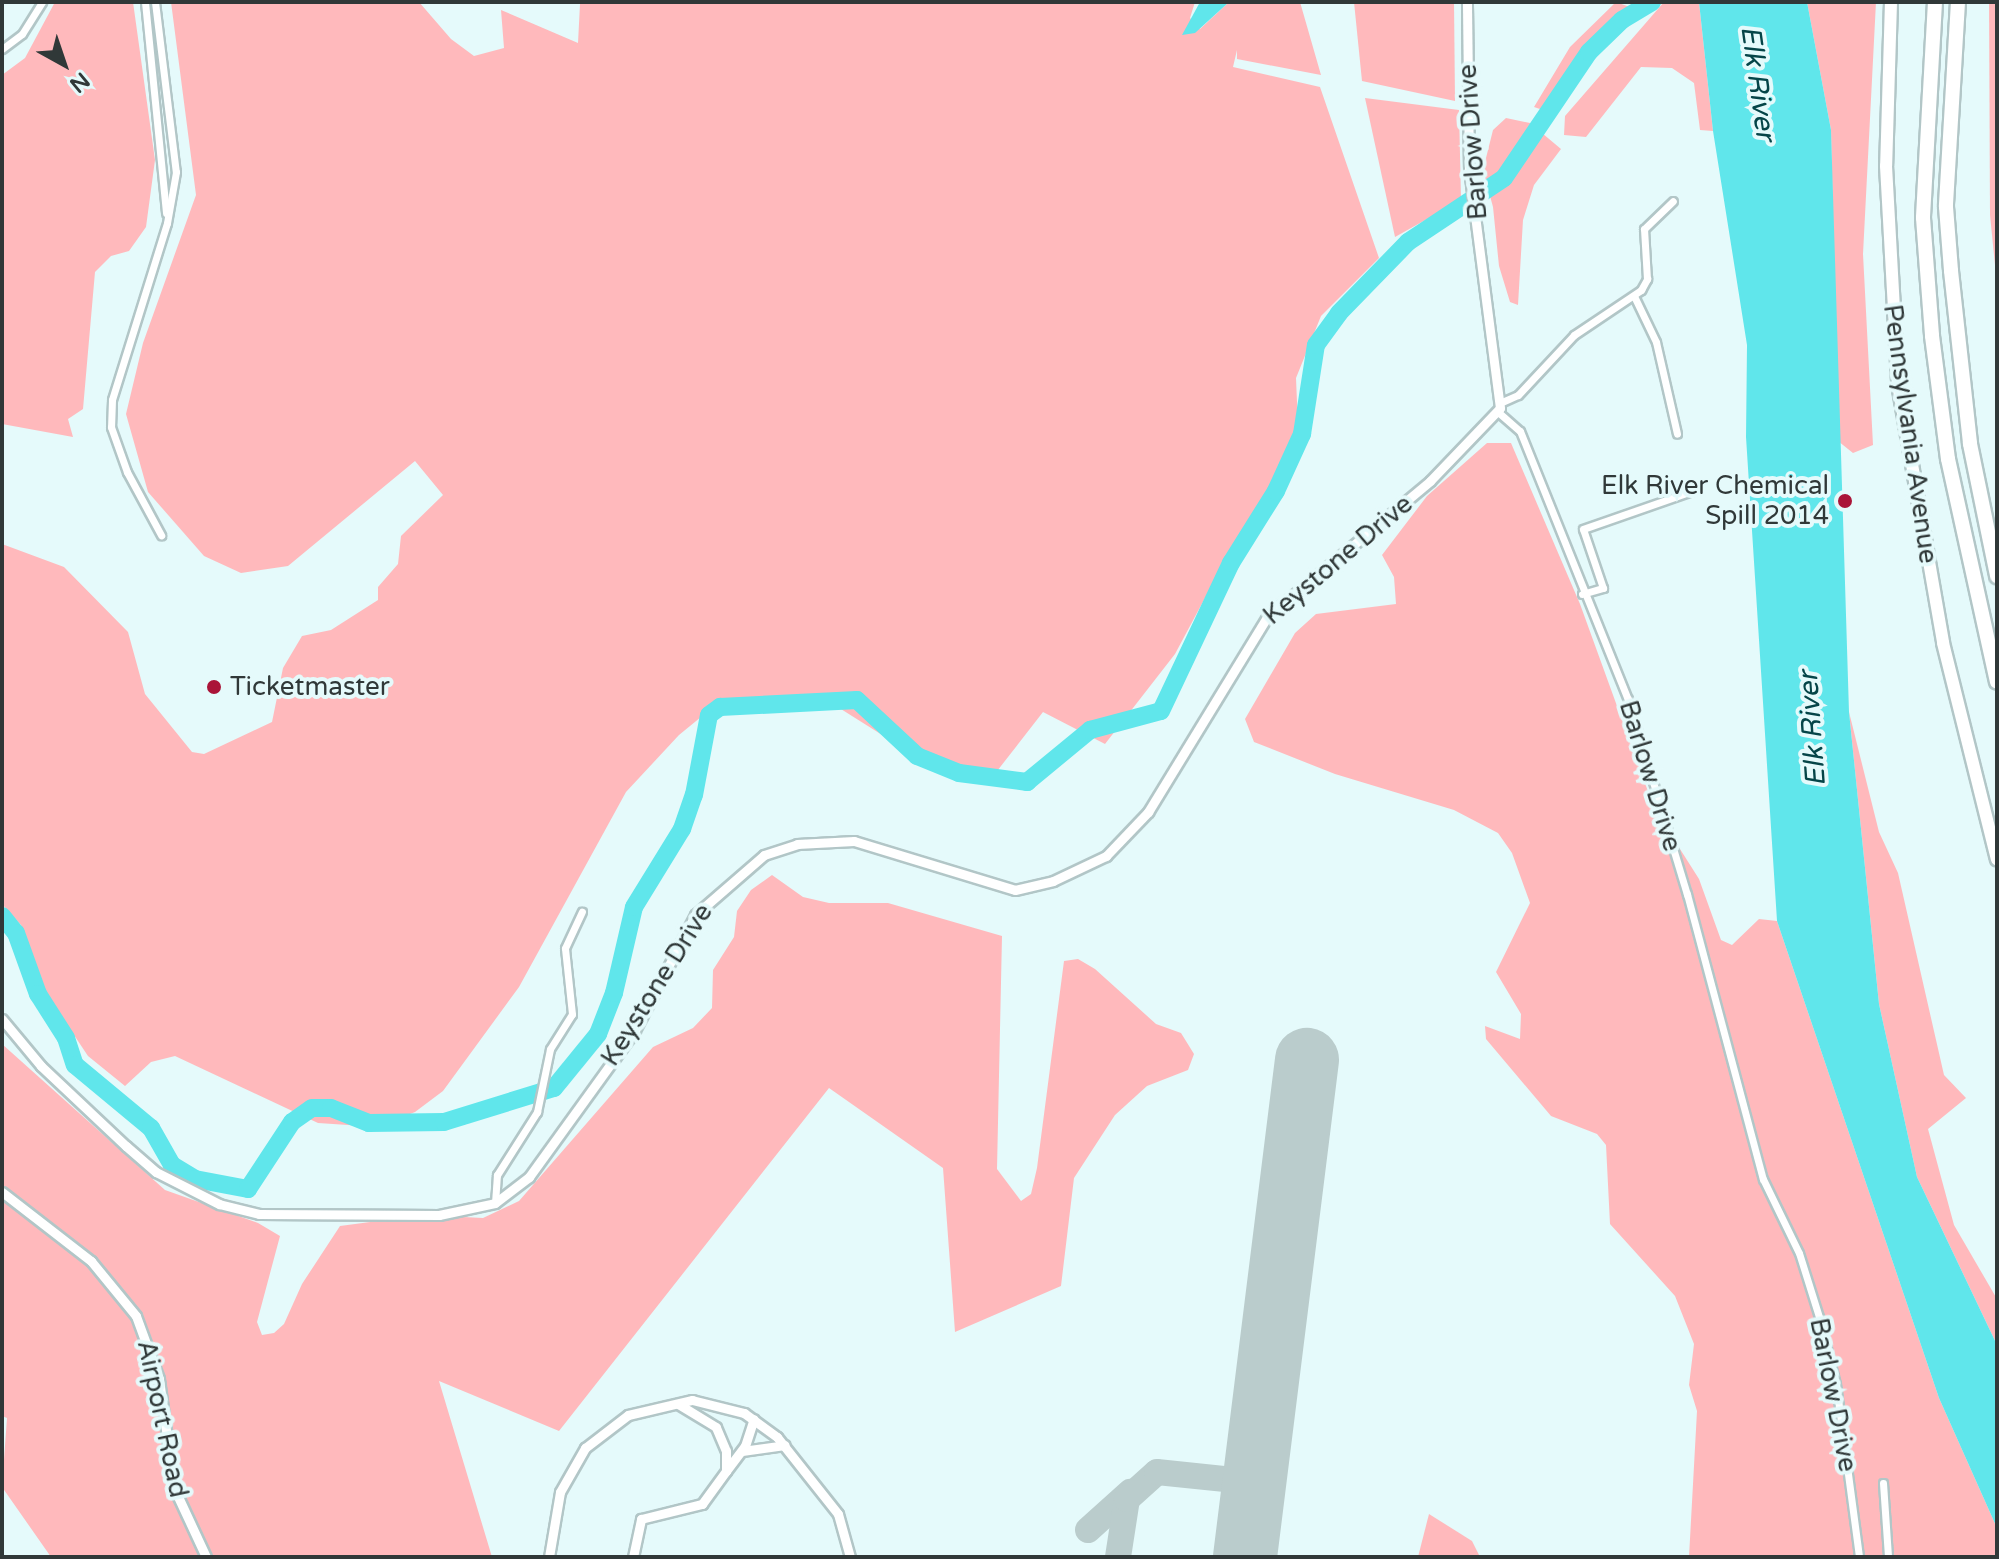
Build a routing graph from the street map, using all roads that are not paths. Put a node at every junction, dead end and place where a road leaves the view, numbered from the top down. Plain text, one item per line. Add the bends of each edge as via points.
1 (42, 2) edge
2 (145, 2) edge
3 (155, 2) edge
4 (1467, 2) edge
5 (1891, 2) edge
6 (1935, 2) edge
7 (1958, 2) edge
8 (2, 49) edge
9 (1673, 201) dead end
10 (167, 223) junction
11 (1634, 296) junction
12 (1502, 402) junction
13 (1498, 412) junction
14 (1677, 434) dead end
15 (1692, 491) dead end
16 (161, 535) dead end
17 (1997, 576) edge
18 (1582, 594) junction
19 (1997, 682) edge
20 (1997, 859) edge
21 (582, 912) dead end
22 (2, 1019) edge
23 (2, 1192) edge
24 (495, 1203) junction
25 (678, 1404) junction
26 (754, 1419) junction
27 (785, 1445) junction
28 (742, 1451) junction
29 (726, 1471) junction
30 (1883, 1483) dead end
31 (206, 1557) edge
32 (549, 1557) edge
33 (633, 1557) edge
34 (850, 1557) edge
35 (1859, 1557) edge
36 (1888, 1557) edge

1 - 8 street via 22,34
2 - 10 street
3 - 10 street via 176,153
4 - 12 street, Barlow Drive via 1471,179
5 - 20 main road, Pennsylvania Avenue via 1886,166 1898,384 1943,643
6 - 19 highway via 1923,218 1932,336 1948,459
7 - 17 highway via 1946,207 1970,444
9 - 11 street via 1647,223 1647,279
10 - 16 street via 112,400 111,427 127,472
11 - 12 street via 1574,335 1518,395
11 - 14 street via 1656,342
12 - 13 street, Barlow Drive
13 - 18 street, Barlow Drive via 1520,431
13 - 24 street, Keystone Drive via 1437,475 1267,617 1148,812 1126,841 1106,856 1053,881 1015,890 854,841 797,844 749,864 695,915 635,1030 534,1171
15 - 18 street via 1583,529 1603,588
18 - 35 street, Barlow Drive via 1628,699 1687,894 1763,1179 1799,1253 1819,1317 1836,1384
21 - 24 street via 565,948 573,1008 550,1049 541,1100 501,1166
22 - 24 street, Keystone Drive via 41,1066 156,1172 219,1204 259,1214 350,1217 439,1215
23 - 31 street, Airport Road via 91,1261 136,1316 159,1379 174,1488
25 - 26 street via 705,1401
25 - 29 street via 716,1427 726,1451
25 - 32 street via 628,1415 585,1448 560,1492
26 - 27 street
26 - 28 street
27 - 28 street
27 - 34 street via 838,1514
28 - 29 street
29 - 33 street via 702,1504 641,1519
30 - 36 street, Barlow Drive

